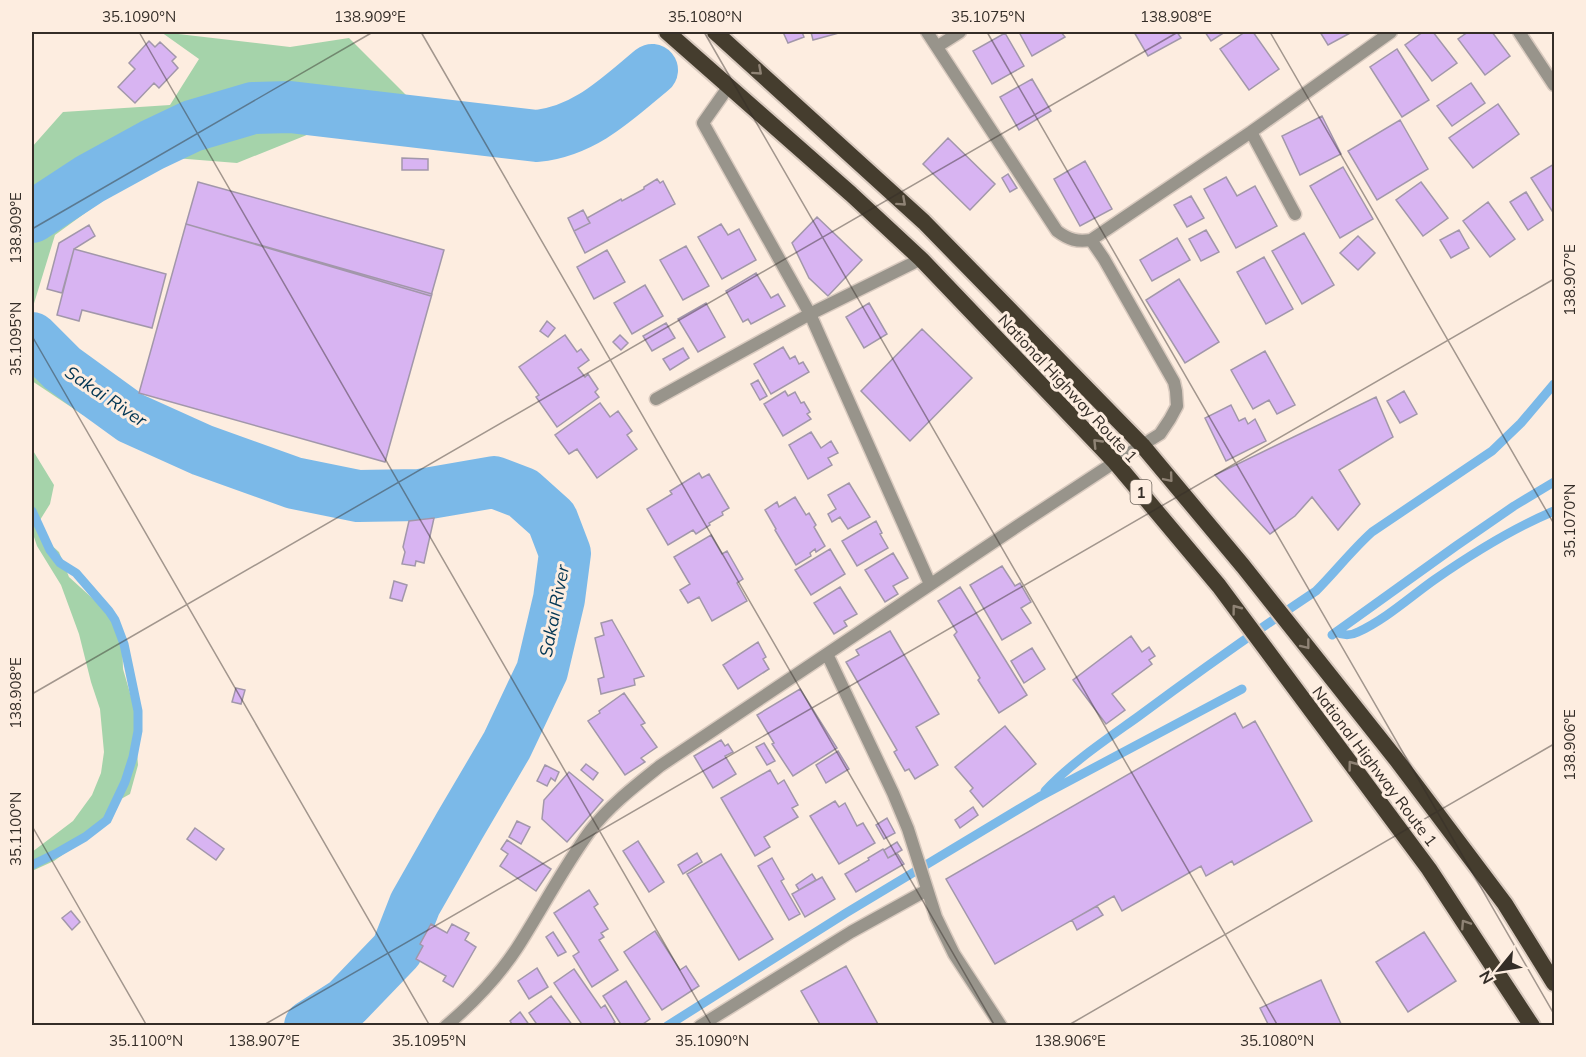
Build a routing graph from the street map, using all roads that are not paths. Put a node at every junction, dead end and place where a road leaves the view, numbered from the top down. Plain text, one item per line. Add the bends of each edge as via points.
1 (667, 32) edge
2 (715, 32) edge
3 (927, 32) edge
4 (960, 32) edge
5 (1391, 32) edge
6 (1519, 32) edge
7 (938, 46) junction
8 (1554, 85) edge
9 (729, 87) junction
10 (1251, 132) junction
11 (1295, 214) dead end
12 (1091, 240) junction
13 (921, 259) junction
14 (810, 314) junction
15 (656, 399) dead end
16 (1142, 445) junction
17 (1115, 462) junction
18 (930, 584) junction
19 (827, 654) junction
20 (926, 887) junction
21 (1554, 983) edge
22 (446, 1026) edge
23 (700, 1026) edge
24 (1001, 1026) edge
25 (1532, 1026) edge

1 - 9 highway, National Highway Route 1 / 1
2 -> 16 highway, National Highway Route 1 / 1 via 924,222
3 - 7 street
4 - 7 street
5 - 10 street
6 - 8 street
7 - 12 street via 1058,231 1078,242
9 - 13 highway, National Highway Route 1 / 1
9 - 14 street via 703,123
10 - 11 street
10 - 12 street
12 - 16 street via 1174,382 1177,406 1160,434
13 - 14 street
17 -> 13 highway, National Highway Route 1 / 1
14 - 15 street
14 - 18 street
16 - 17 street
16 -> 21 highway, National Highway Route 1 / 1 via 1244,566 1396,759 1505,904
17 - 18 street
25 -> 17 highway, National Highway Route 1 / 1 via 1429,868 1219,586
18 - 19 street
19 - 20 street via 893,793
19 - 22 street via 660,766 621,798 591,830 516,950
20 - 23 street
20 - 24 street via 954,954

